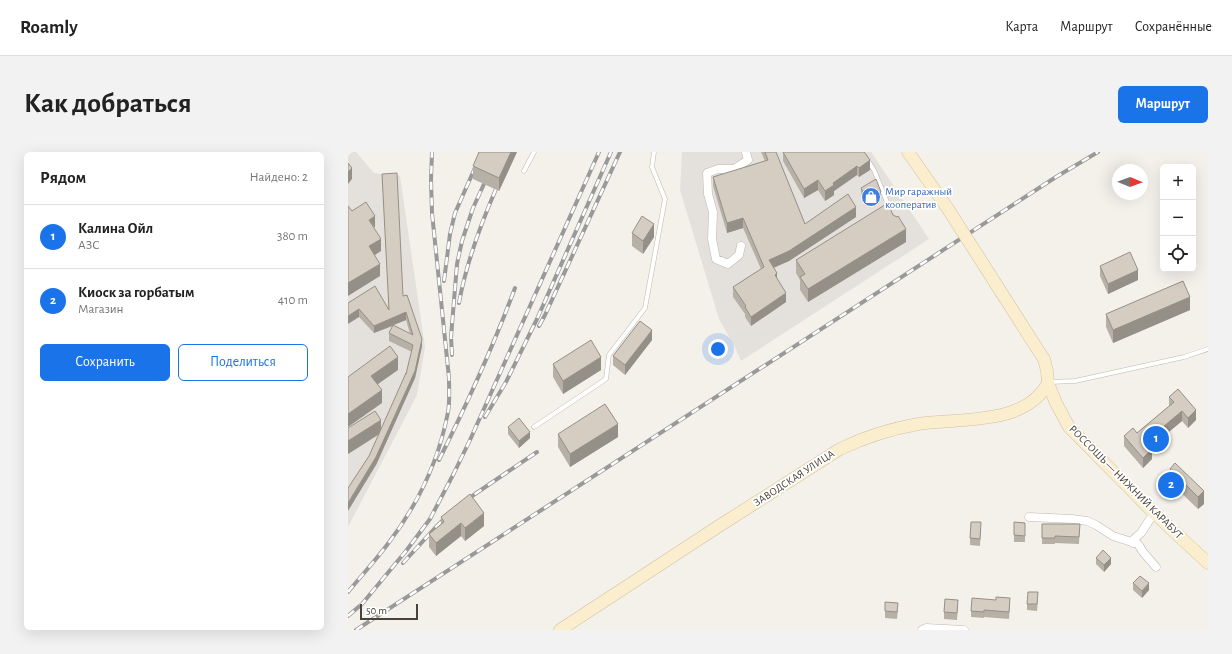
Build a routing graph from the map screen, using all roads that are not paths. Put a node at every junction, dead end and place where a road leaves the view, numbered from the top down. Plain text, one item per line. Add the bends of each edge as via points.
1 (534, 152) edge
2 (654, 152) edge
3 (746, 152) edge
4 (862, 152) edge
5 (908, 152) edge
6 (524, 171) dead end
7 (891, 212) edge
8 (741, 246) dead end
9 (1208, 349) edge
10 (1048, 382) junction
11 (534, 427) dead end
12 (1154, 513) junction
13 (1029, 516) dead end
14 (1133, 543) junction
15 (1208, 563) edge
16 (1156, 567) dead end
17 (924, 629) edge
18 (560, 630) edge
19 (964, 630) edge

1 - 6 lane
2 - 11 lane via 652,167 665,198 645,308 609,355 606,379
3 - 8 street via 748,160 734,169 718,169 707,173 716,259 728,264 739,255
4 - 7 lane via 874,170
5 - 10 main road, РОССОШЬ — НИЖНИЙ КАРАБУТ, bridge via 948,209 1044,359
9 - 10 lane via 1184,357 1075,381
10 - 12 main road, РОССОШЬ — НИЖНИЙ КАРАБУТ via 1069,427
10 - 18 main road, ЗАВОДСКАЯ УЛИЦА via 1039,396 1023,408 1000,416 918,424 878,433 840,449
12 - 14 street
12 - 15 main road, РОССОШЬ — НИЖНИЙ КАРАБУТ
13 - 14 street via 1087,521 1113,536
14 - 16 street via 1138,544
17 - 19 street

